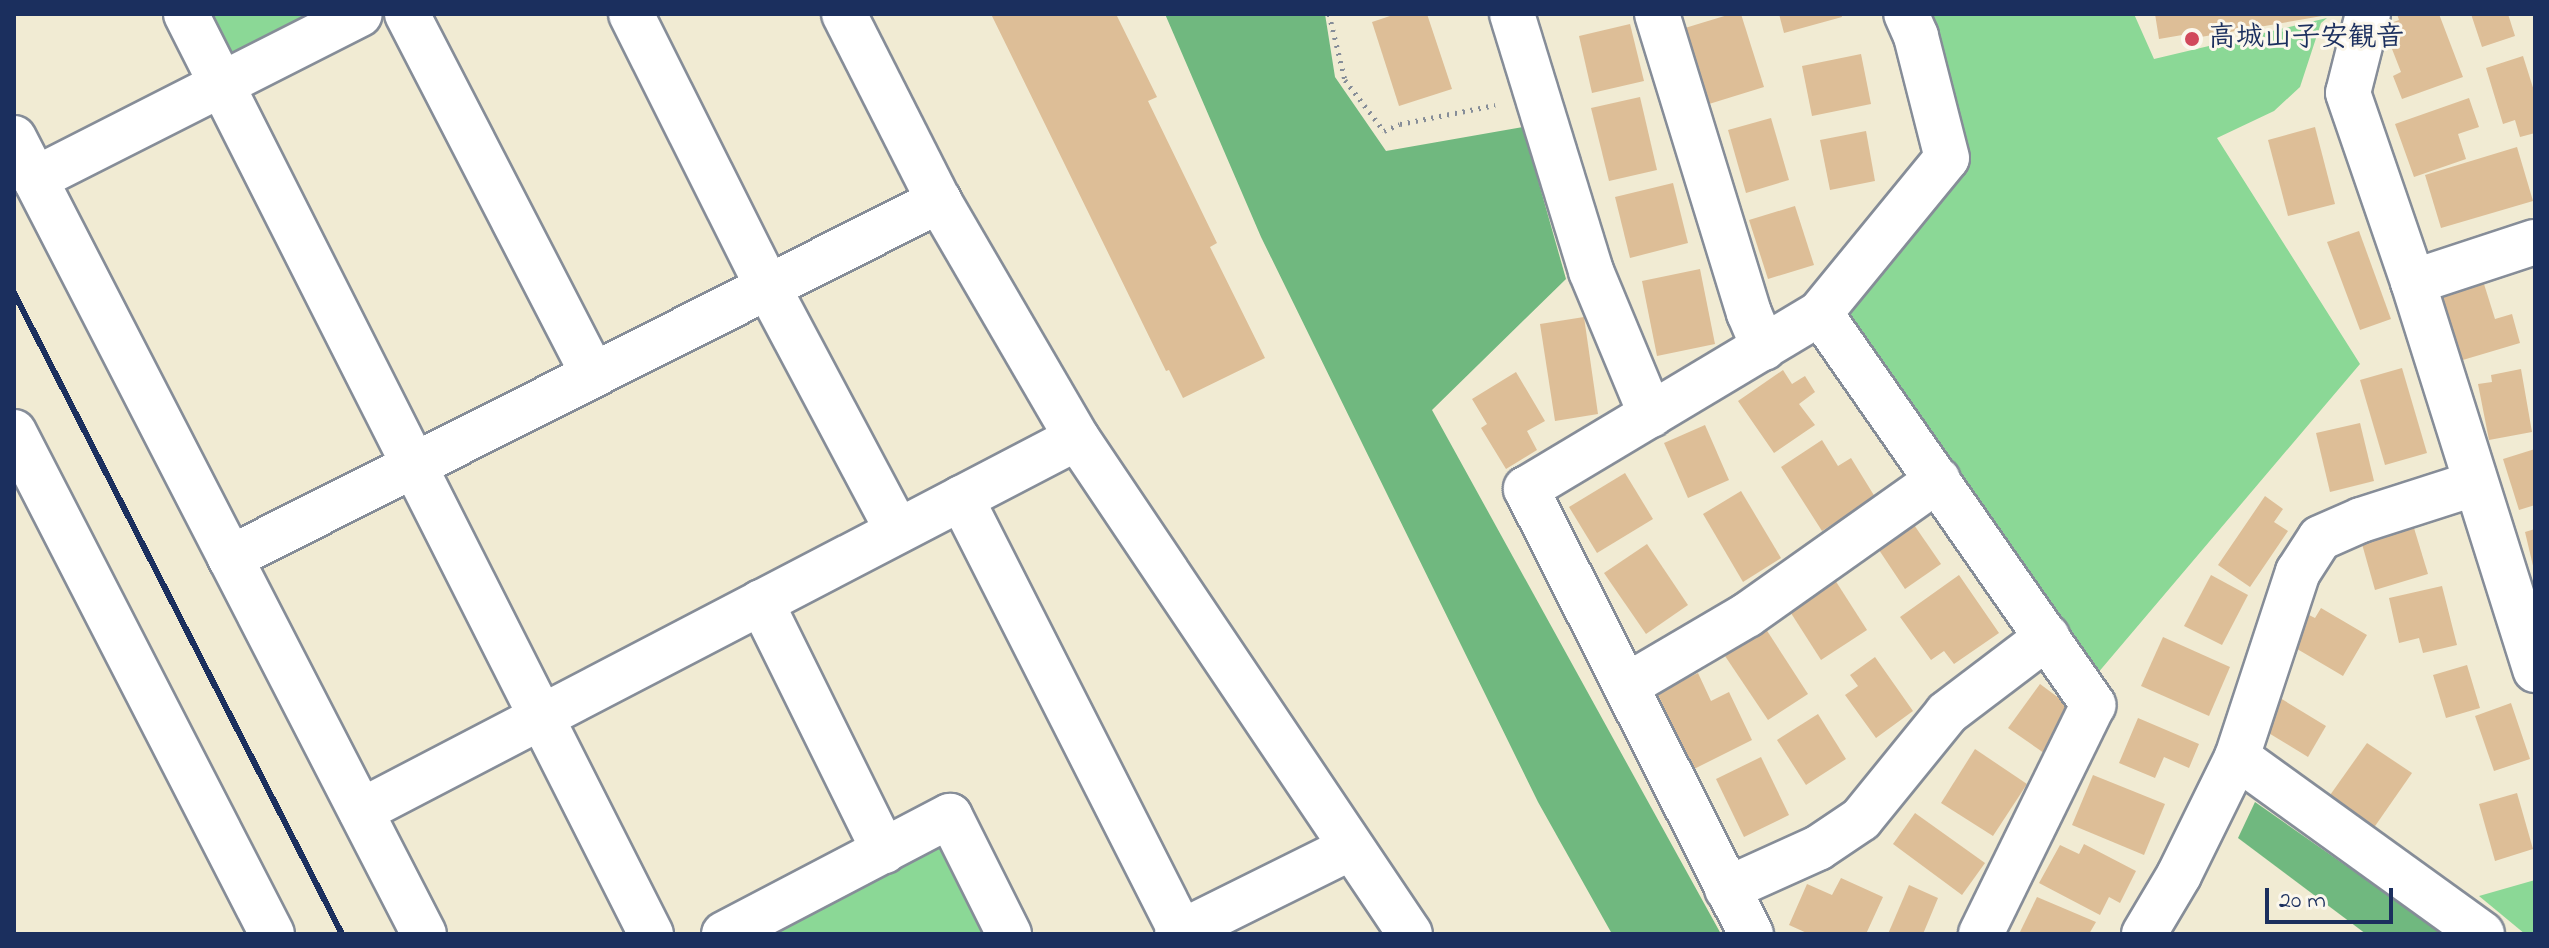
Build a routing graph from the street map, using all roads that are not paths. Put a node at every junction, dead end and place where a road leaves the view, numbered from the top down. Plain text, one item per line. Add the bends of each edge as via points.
1 (186, 14) edge
2 (360, 14) edge
3 (407, 14) edge
4 (631, 14) edge
5 (844, 14) edge
6 (1512, 14) edge
7 (1657, 14) edge
8 (1906, 14) edge
9 (2368, 14) edge
10 (222, 84) junction
11 (14, 138) edge
12 (35, 179) junction
13 (939, 201) junction
14 (2535, 242) edge
15 (2413, 282) junction
16 (768, 287) junction
17 (1820, 313) junction
18 (1764, 348) junction
19 (593, 375) junction
20 (1651, 415) junction
21 (14, 432) edge
22 (1077, 438) junction
23 (415, 465) junction
24 (1938, 480) junction
25 (2473, 484) junction
26 (961, 498) junction
27 (898, 531) junction
28 (230, 558) junction
29 (761, 602) junction
30 (2047, 637) junction
31 (2535, 670) edge
32 (1626, 686) junction
33 (542, 717) junction
34 (2237, 757) junction
35 (361, 811) junction
36 (1350, 848) junction
37 (884, 851) junction
38 (1727, 889) junction
39 (1180, 933) edge
40 (272, 934) edge
41 (424, 934) edge
42 (651, 934) edge
43 (724, 934) edge
44 (1009, 934) edge
45 (1410, 934) edge
46 (1751, 934) edge
47 (1981, 934) edge
48 (2144, 934) edge
49 (2482, 934) edge

1 - 10 street
2 - 10 street
3 - 19 street
4 - 16 street
5 - 13 street
6 - 20 street via 1591,271
7 - 18 street
8 - 17 street via 1947,158
9 - 15 street via 2348,93
10 - 12 street
10 - 23 street
11 - 12 street
12 - 28 street
13 - 16 street
13 - 22 street
14 - 15 street
15 - 25 street
16 - 19 street
16 - 27 street
17 - 18 street
17 - 24 street
18 - 20 street
19 - 23 street
20 - 32 street via 1526,489
21 - 40 street
22 - 26 street
22 - 36 street
23 - 28 street
23 - 33 street
24 - 30 street
24 - 32 street via 1747,615
25 - 31 street
25 - 34 street via 2320,538 2298,572
26 - 27 street
26 - 39 street
27 - 29 street
28 - 35 street
29 - 33 street
29 - 37 street
30 - 38 street via 1947,713 1861,819 1818,848
30 - 47 street via 2093,705
32 - 38 street
33 - 35 street
33 - 42 street
34 - 48 street
34 - 49 street
35 - 41 street
36 - 39 street
36 - 45 street
37 - 43 street
37 - 44 street via 950,816
38 - 46 street

